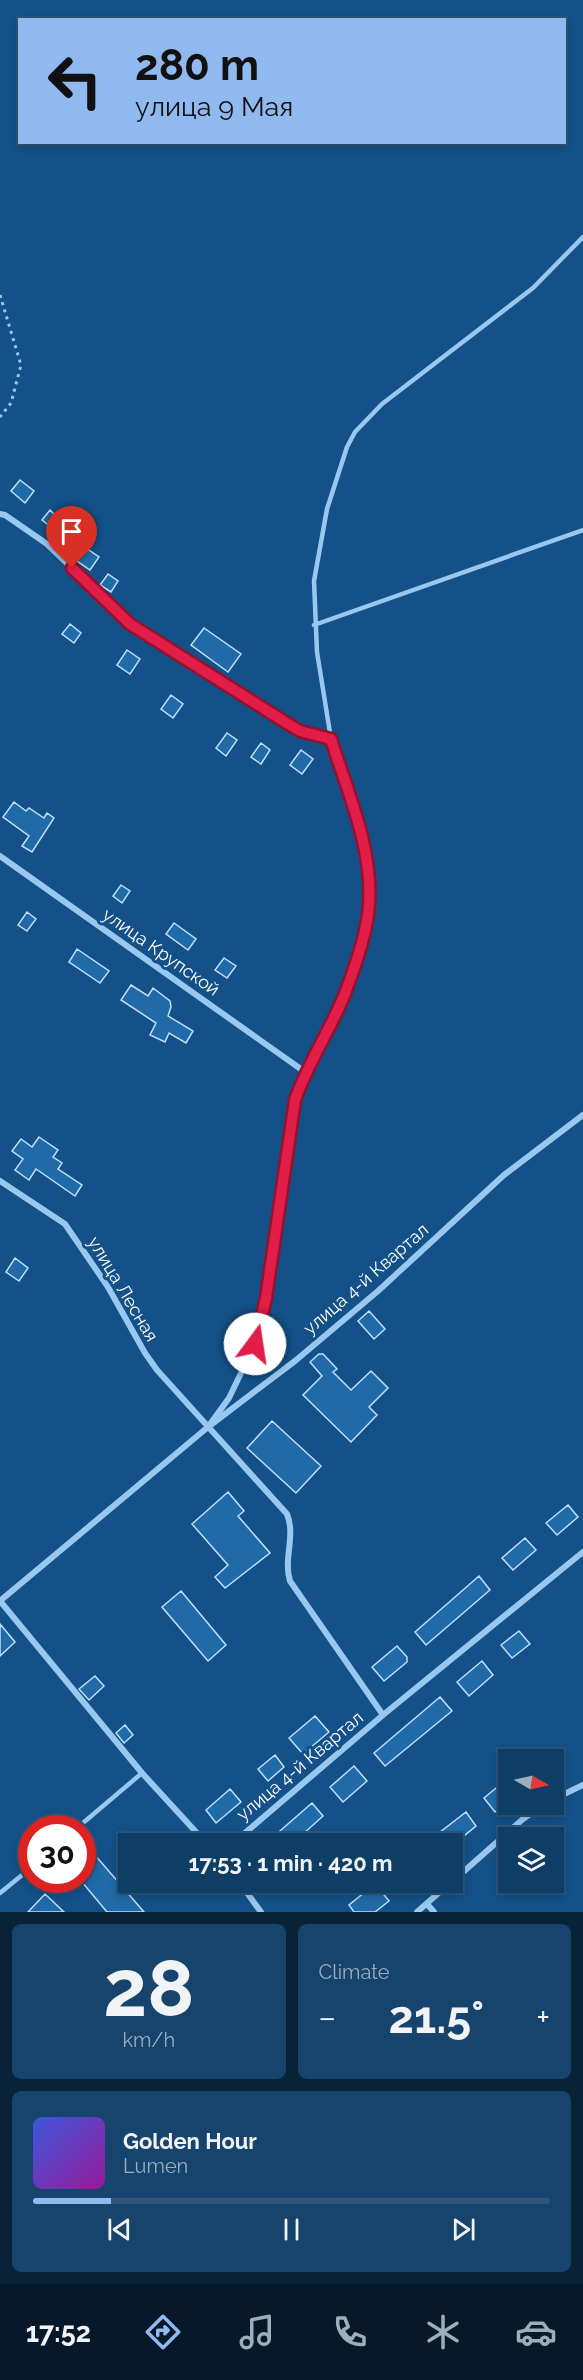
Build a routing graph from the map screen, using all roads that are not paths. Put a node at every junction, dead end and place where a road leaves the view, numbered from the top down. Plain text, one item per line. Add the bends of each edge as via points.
1 (583, 237) edge
2 (0, 514) edge
3 (583, 530) edge
4 (314, 625) junction
5 (331, 739) junction
6 (0, 856) edge
7 (305, 1072) junction
8 (583, 1115) edge
9 (0, 1181) edge
10 (208, 1427) junction
11 (583, 1552) edge
12 (0, 1601) edge
13 (383, 1714) junction
14 (142, 1773) junction
15 (583, 1785) edge
16 (564, 1794) edge
17 (92, 1815) edge
18 (529, 1815) edge
19 (197, 1833) edge
20 (245, 1833) edge
21 (463, 1872) edge
22 (18, 1878) edge
23 (0, 1893) edge
24 (247, 1893) edge
25 (440, 1893) edge
26 (427, 1904) junction
27 (261, 1912) edge
28 (417, 1912) edge
29 (434, 1912) edge

1 - 4 lane via 533,288 382,404 356,432 327,509 314,581
2 - 5 street via 46,543 130,624 285,722
3 - 4 lane
4 - 5 lane
5 - 7 street via 364,849 369,905 344,996
6 - 7 street, улица Крупской
7 - 10 street via 295,1100 266,1298 255,1344 229,1398
8 - 10 street, улица 4-й Квартал via 504,1175 295,1361
9 - 10 street, улица Лесная via 65,1224 108,1287 145,1353
10 - 12 street, улица 4-й Квартал
10 - 13 street, улица Лесная via 287,1514 291,1524 287,1563 290,1581
11 - 13 street, улица 4-й Квартал
12 - 14 street, улица 4-й Квартал
13 - 20 street, улица 4-й Квартал
14 - 17 lane
14 - 19 street, улица 4-й Квартал
15 - 16 street
18 - 21 street
22 - 23 lane
24 - 27 street
25 - 26 street
26 - 28 street
26 - 29 street

